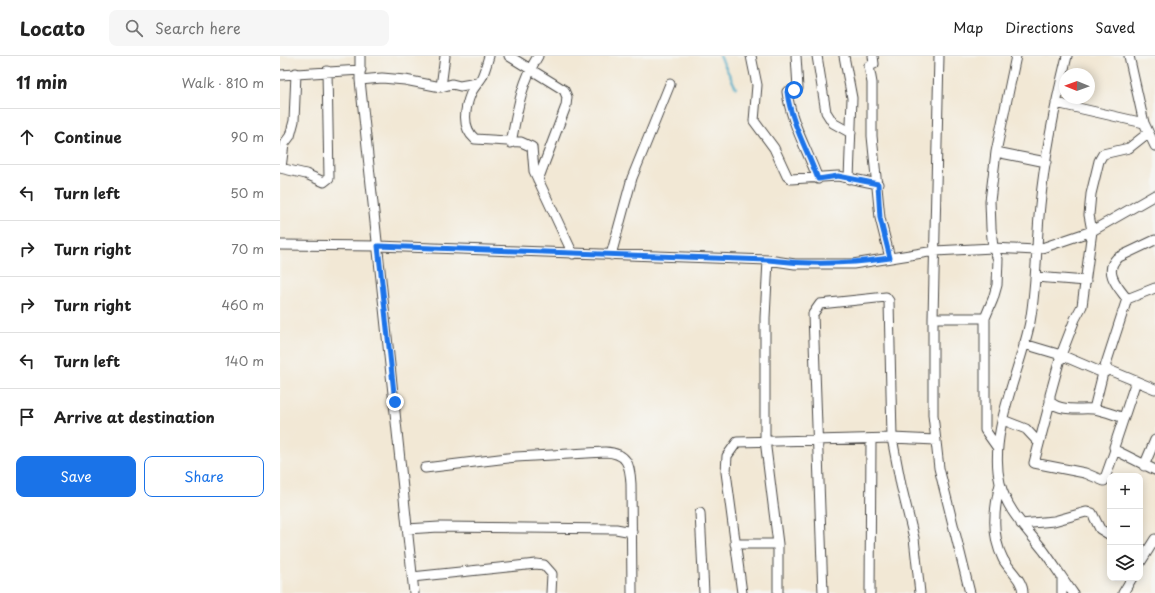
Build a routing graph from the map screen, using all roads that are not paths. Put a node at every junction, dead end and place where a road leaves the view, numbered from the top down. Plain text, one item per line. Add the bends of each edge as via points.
1 (360, 56) edge
2 (444, 56) edge
3 (489, 56) edge
4 (509, 56) edge
5 (538, 56) edge
6 (751, 56) edge
7 (796, 56) edge
8 (817, 56) edge
9 (844, 56) edge
10 (873, 56) edge
11 (939, 56) edge
12 (1016, 56) edge
13 (1067, 56) edge
14 (1129, 56) edge
15 (530, 68) junction
16 (360, 70) junction
17 (327, 71) junction
18 (296, 73) junction
19 (280, 75) edge
20 (360, 80) junction
21 (477, 83) junction
22 (670, 84) dead end
23 (441, 87) junction
24 (1056, 103) junction
25 (1144, 124) junction
26 (850, 132) junction
27 (1148, 133) junction
28 (511, 143) junction
29 (282, 144) edge
30 (1155, 146) edge
31 (996, 152) junction
32 (1046, 162) junction
33 (281, 168) edge
34 (818, 179) junction
35 (849, 179) junction
36 (538, 180) junction
37 (878, 184) junction
38 (1154, 197) edge
39 (1092, 231) junction
40 (1155, 240) edge
41 (280, 244) edge
42 (378, 246) junction
43 (993, 248) junction
44 (1036, 250) junction
45 (935, 251) junction
46 (573, 254) junction
47 (610, 255) junction
48 (890, 258) junction
49 (768, 260) junction
50 (1036, 277) junction
51 (1086, 281) junction
52 (1155, 288) edge
53 (1127, 299) junction
54 (933, 318) junction
55 (985, 318) junction
56 (1024, 344) junction
57 (1061, 355) junction
58 (1103, 373) junction
59 (1136, 381) junction
60 (1155, 388) edge
61 (1050, 402) junction
62 (1094, 409) junction
63 (1124, 418) junction
64 (1003, 420) junction
65 (892, 438) junction
66 (872, 439) junction
67 (765, 440) junction
68 (936, 440) junction
69 (1155, 440) edge
70 (817, 441) junction
71 (1040, 443) junction
72 (996, 447) junction
73 (1115, 450) junction
74 (1144, 466) junction
75 (425, 468) dead end
76 (1155, 470) edge
77 (1000, 484) junction
78 (700, 513) dead end
79 (1021, 524) junction
80 (407, 529) junction
81 (632, 532) junction
82 (1107, 532) edge
83 (1155, 539) edge
84 (735, 544) junction
85 (778, 544) junction
86 (1143, 552) edge
87 (412, 577) junction
88 (1062, 578) junction
89 (1130, 581) edge
90 (414, 593) edge
91 (551, 593) edge
92 (632, 593) edge
93 (704, 593) edge
94 (742, 593) edge
95 (778, 593) edge
96 (823, 593) edge
97 (870, 593) edge
98 (920, 593) edge
99 (970, 593) edge
100 (1023, 593) edge
101 (1062, 593) edge
102 (1073, 593) edge
103 (1123, 593) edge

1 - 16 street
2 - 23 street
3 - 21 street via 482,77
4 - 15 street
5 - 15 street
6 - 34 street via 757,85 754,121 774,148 787,176 791,179
7 - 34 street via 798,88 787,92 789,104 793,120
8 - 26 street via 826,112 833,123
9 - 26 street via 852,98
10 - 37 street via 874,64 869,66 872,83 872,136
11 - 45 street
12 - 31 street
13 - 24 street
14 - 25 street
15 - 28 street via 522,88
15 - 36 street via 564,90 567,97 566,106
16 - 17 street
16 - 20 street
17 - 18 street
17 - 33 street via 328,181 319,181 306,174
18 - 19 street
18 - 29 street via 294,121 290,136
20 - 23 street via 382,78
20 - 42 street
21 - 23 street
21 - 28 street via 466,110 465,126 469,134 475,139
22 - 47 street via 634,171
24 - 25 street
24 - 32 street
25 - 27 street
26 - 35 street
27 - 30 street
27 - 39 street via 1129,148 1103,154 1091,194 1089,215
28 - 36 street via 521,142 532,147 534,171
29 - 33 street
31 - 32 street
31 - 43 street via 990,201
32 - 44 street
34 - 35 street via 838,176
35 - 37 street
36 - 46 street
37 - 48 street via 880,218
38 - 39 street
39 - 44 street
39 - 51 street
40 - 53 street via 1113,262 1112,278
41 - 42 street
42 - 46 street
42 - 80 street
43 - 44 street
43 - 45 street
43 - 55 street via 998,259 997,285
44 - 50 street
45 - 48 street
45 - 54 street
46 - 47 street
47 - 49 street
48 - 49 street via 853,264 796,264
49 - 67 street via 765,318
50 - 51 street
50 - 56 street via 1030,322
51 - 57 street via 1082,306
52 - 53 street
53 - 58 street
54 - 55 street
54 - 68 street via 933,415
55 - 72 street via 985,430
56 - 57 street
56 - 64 street
57 - 58 street
57 - 61 street
58 - 59 street via 1109,370
58 - 62 street
59 - 60 street
59 - 63 street
61 - 62 street via 1055,406
61 - 71 street
62 - 63 street
63 - 73 street
64 - 71 street via 1026,429
64 - 72 street
65 - 66 street
65 - 68 street
65 - 70 street via 889,301 886,297 820,304 813,314
65 - 98 street via 900,485 914,538
66 - 70 street
66 - 97 street
67 - 70 street
67 - 84 street via 737,442 727,456 726,472
67 - 85 street
68 - 99 street via 939,468
69 - 74 street
70 - 96 street
71 - 73 street via 1034,463 1085,473 1104,481
72 - 77 street
73 - 74 street
74 - 76 street
75 - 81 street via 516,457 614,452 622,456 630,468
77 - 79 street via 1010,510
77 - 100 street via 994,509 995,530 1003,558 1022,584
78 - 93 street
79 - 82 street via 1054,521 1086,512 1092,513 1100,529
79 - 88 street
80 - 81 street via 616,529
80 - 87 street
81 - 92 street
83 - 86 street
84 - 85 street
84 - 94 street
85 - 95 street
87 - 90 street
87 - 91 street via 536,564 544,565 552,574
88 - 101 street
88 - 102 street
89 - 103 street

